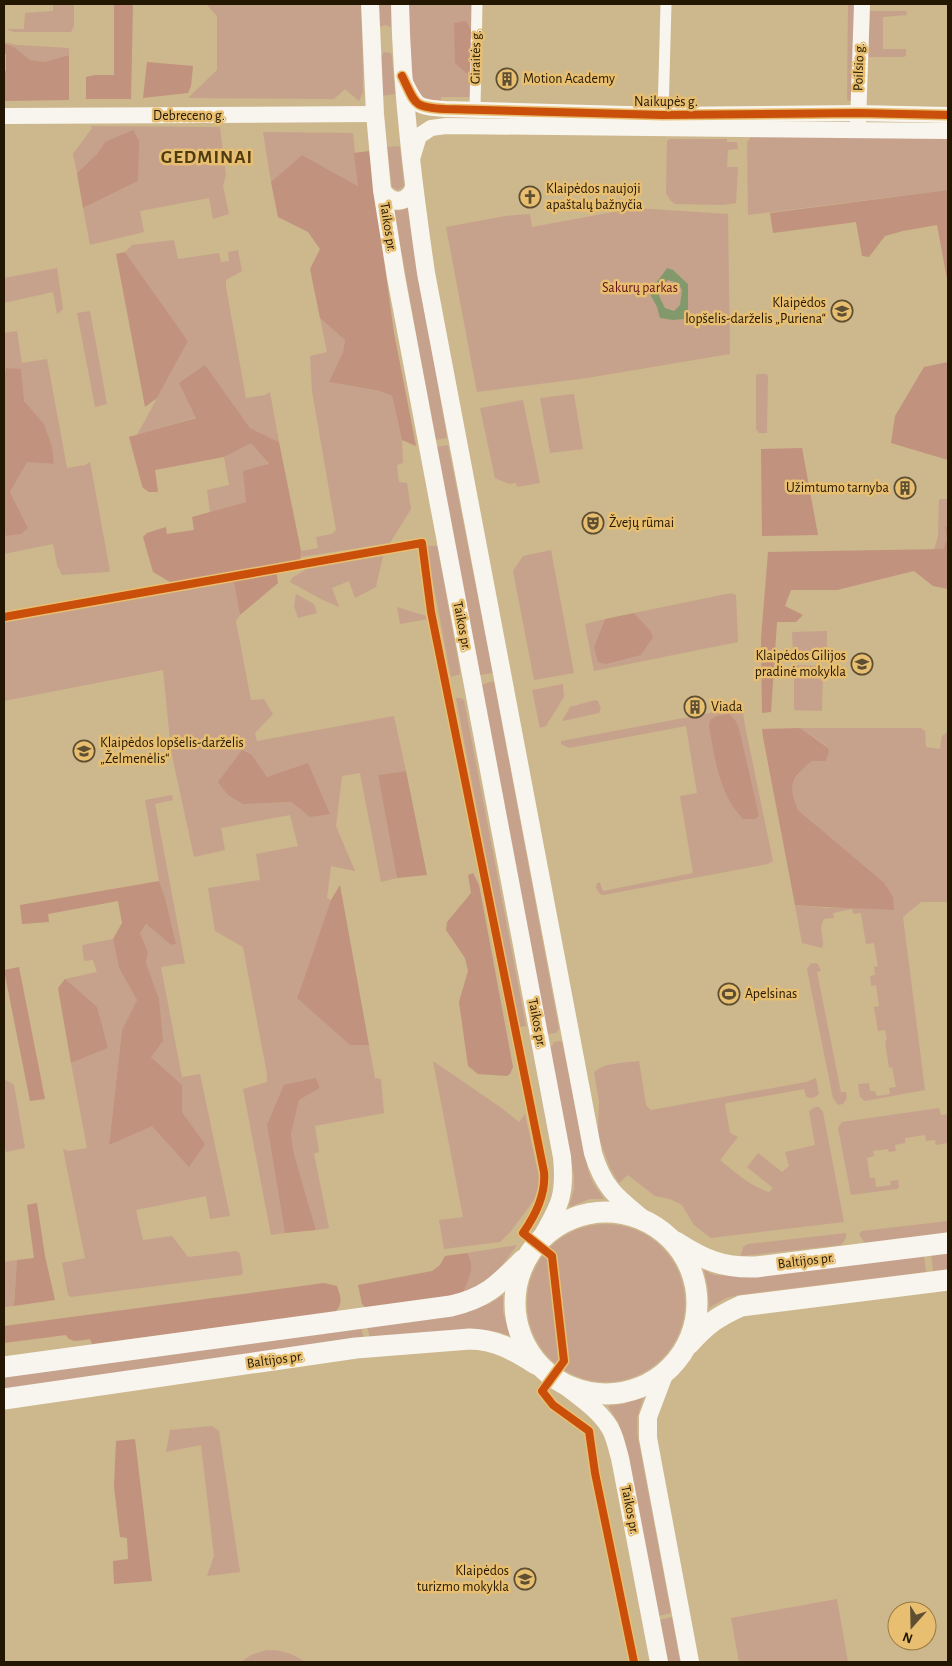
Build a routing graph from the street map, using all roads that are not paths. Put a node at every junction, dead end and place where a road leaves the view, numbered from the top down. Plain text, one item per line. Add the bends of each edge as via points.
1 (370, 4) edge
2 (400, 4) edge
3 (477, 4) edge
4 (666, 4) edge
5 (862, 4) edge
6 (371, 53) junction
7 (401, 53) junction
8 (402, 76) junction
9 (475, 110) junction
10 (858, 113) junction
11 (375, 114) junction
12 (663, 115) junction
13 (948, 115) edge
14 (4, 116) edge
15 (858, 130) junction
16 (948, 131) edge
17 (410, 166) junction
18 (414, 188) junction
19 (382, 190) junction
20 (647, 1222) junction
21 (670, 1238) junction
22 (948, 1243) edge
23 (533, 1248) junction
24 (948, 1280) edge
25 (682, 1352) junction
26 (541, 1367) junction
27 (4, 1368) edge
28 (665, 1372) junction
29 (558, 1380) junction
30 (4, 1399) edge
31 (659, 1662) edge
32 (690, 1662) edge

1 - 6 main road, Taikos pr.
2 - 7 main road
3 - 9 street, Giraitės g.
4 - 12 street
5 - 10 street, Poilsio g.
6 - 7 main road via 378,41 386,39 393,41
6 - 11 main road, Taikos pr.
7 - 8 main road
8 - 9 street, Naikupės g. via 414,101 422,107
8 - 17 main road
9 - 12 street, Naikupės g.
10 - 12 street, Naikupės g.
10 - 13 street, Naikupės g.
10 - 15 street, Poilsio g.
11 - 14 street, Debreceno g.
11 - 19 main road, Taikos pr.
15 - 16 street, Naikupės g.
15 - 17 street, Naikupės g. via 446,126 431,128 419,136
17 - 18 main road
18 - 19 main road via 411,195 399,201 392,200
18 - 20 main road via 426,273 593,1153 609,1188
19 - 23 main road, Taikos pr. via 427,446 562,1157 563,1194 557,1210
20 - 21 highway, Baltijos pr.
20 - 23 highway, Baltijos pr. via 623,1213 590,1213 560,1224
21 - 22 highway, Baltijos pr. via 697,1256 736,1268
21 - 25 highway via 689,1267 696,1302 693,1328
23 - 26 highway via 519,1274 515,1308 526,1348
23 - 27 highway via 496,1287 480,1297 451,1306
24 - 25 highway via 741,1306 706,1326
25 - 28 highway
26 - 29 highway
26 - 30 highway, Baltijos pr. via 501,1344 470,1339 356,1348
28 - 29 highway via 624,1392 602,1394 579,1390
28 - 32 main road via 648,1417 648,1438
29 - 31 main road, Taikos pr. via 596,1411 615,1439

